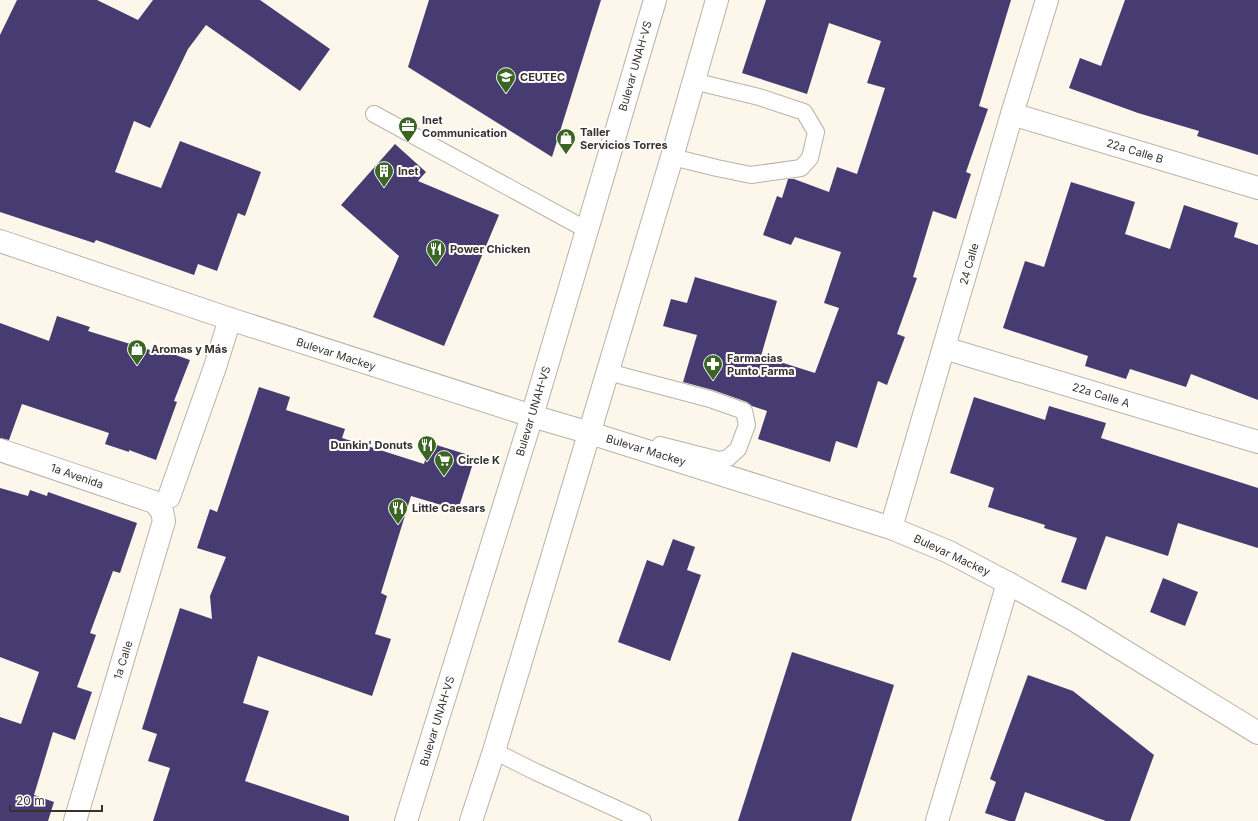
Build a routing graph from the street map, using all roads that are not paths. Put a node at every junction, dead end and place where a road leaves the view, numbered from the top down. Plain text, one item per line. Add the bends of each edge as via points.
1 (655, 0) edge
2 (717, 0) edge
3 (1047, 0) edge
4 (693, 81) junction
5 (374, 114) dead end
6 (1012, 114) junction
7 (672, 157) junction
8 (1258, 188) edge
9 (587, 230) junction
10 (0, 242) edge
11 (230, 319) junction
12 (944, 348) junction
13 (608, 372) junction
14 (532, 416) junction
15 (591, 428) junction
16 (1258, 442) edge
17 (0, 450) edge
18 (162, 500) junction
19 (891, 528) junction
20 (1008, 583) junction
21 (1258, 733) edge
22 (494, 751) junction
23 (74, 821) edge
24 (406, 821) edge
25 (471, 821) edge
26 (643, 821) edge
27 (937, 821) edge

1 - 9 main road, Bulevar UNAH-VS
2 - 4 main road
3 - 6 main road, 24 Calle
4 - 7 main road
4 - 7 lane via 759,97 804,112 816,132 810,158 801,168 751,175
5 - 9 lane
6 - 8 main road, 22a Calle B
6 - 12 main road, 24 Calle
7 - 13 main road
9 - 14 main road, Bulevar UNAH-VS
10 - 11 main road, Bulevar Mackey
11 - 14 main road, Bulevar Mackey
11 - 18 main road via 215,367
12 - 16 main road, 22a Calle A
12 - 19 main road, 24 Calle
13 - 15 main road
13 - 15 lane via 710,399 744,411 747,425 738,449 728,458 719,460
14 - 15 main road, Bulevar Mackey
14 - 24 main road, Bulevar UNAH-VS
15 - 19 main road, Bulevar Mackey
15 - 22 main road
17 - 18 main road, 1a Avenida
18 - 23 main road, 1a Calle via 164,521
19 - 20 main road, Bulevar Mackey via 949,552
20 - 21 main road, Bulevar Mackey via 1074,620
20 - 27 main road
22 - 25 main road
22 - 26 lane

